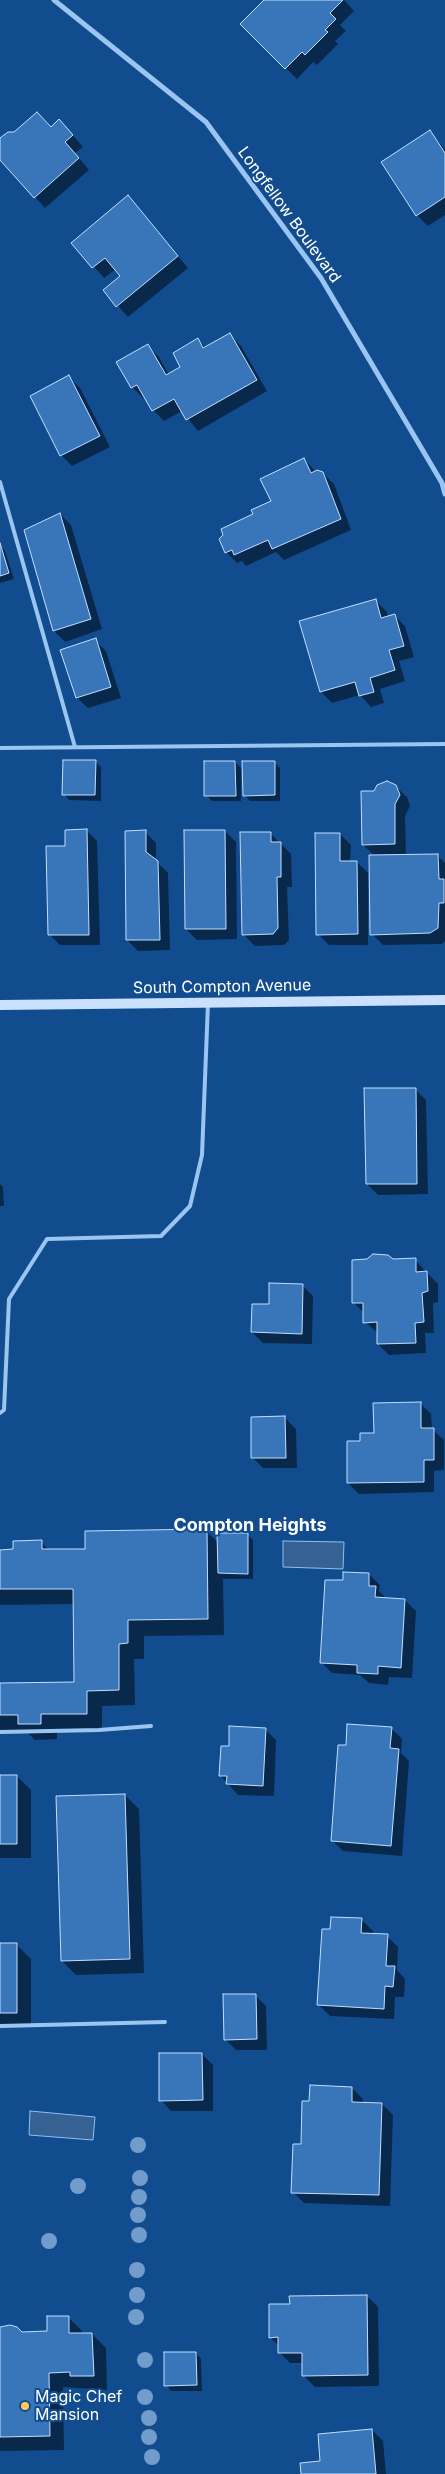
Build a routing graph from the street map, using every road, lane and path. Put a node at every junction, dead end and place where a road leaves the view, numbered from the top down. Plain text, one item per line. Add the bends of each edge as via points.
1 (54, 0) edge
2 (0, 482) edge
3 (445, 494) edge
4 (445, 744) edge
5 (0, 748) edge
6 (75, 748) junction
7 (445, 1000) edge
8 (208, 1003) junction
9 (0, 1005) edge
10 (0, 1413) edge
11 (150, 1726) dead end
12 (0, 1732) edge
13 (165, 2022) dead end
14 (0, 2026) edge

1 - 3 street, Longfellow Boulevard via 206,122 320,278 442,483
2 - 6 lane
4 - 6 lane
5 - 6 lane
7 - 8 main road, South Compton Avenue
8 - 9 main road, South Compton Avenue
8 - 10 lane via 202,1155 190,1206 161,1236 47,1239 9,1299 4,1410
11 - 12 lane
13 - 14 lane

